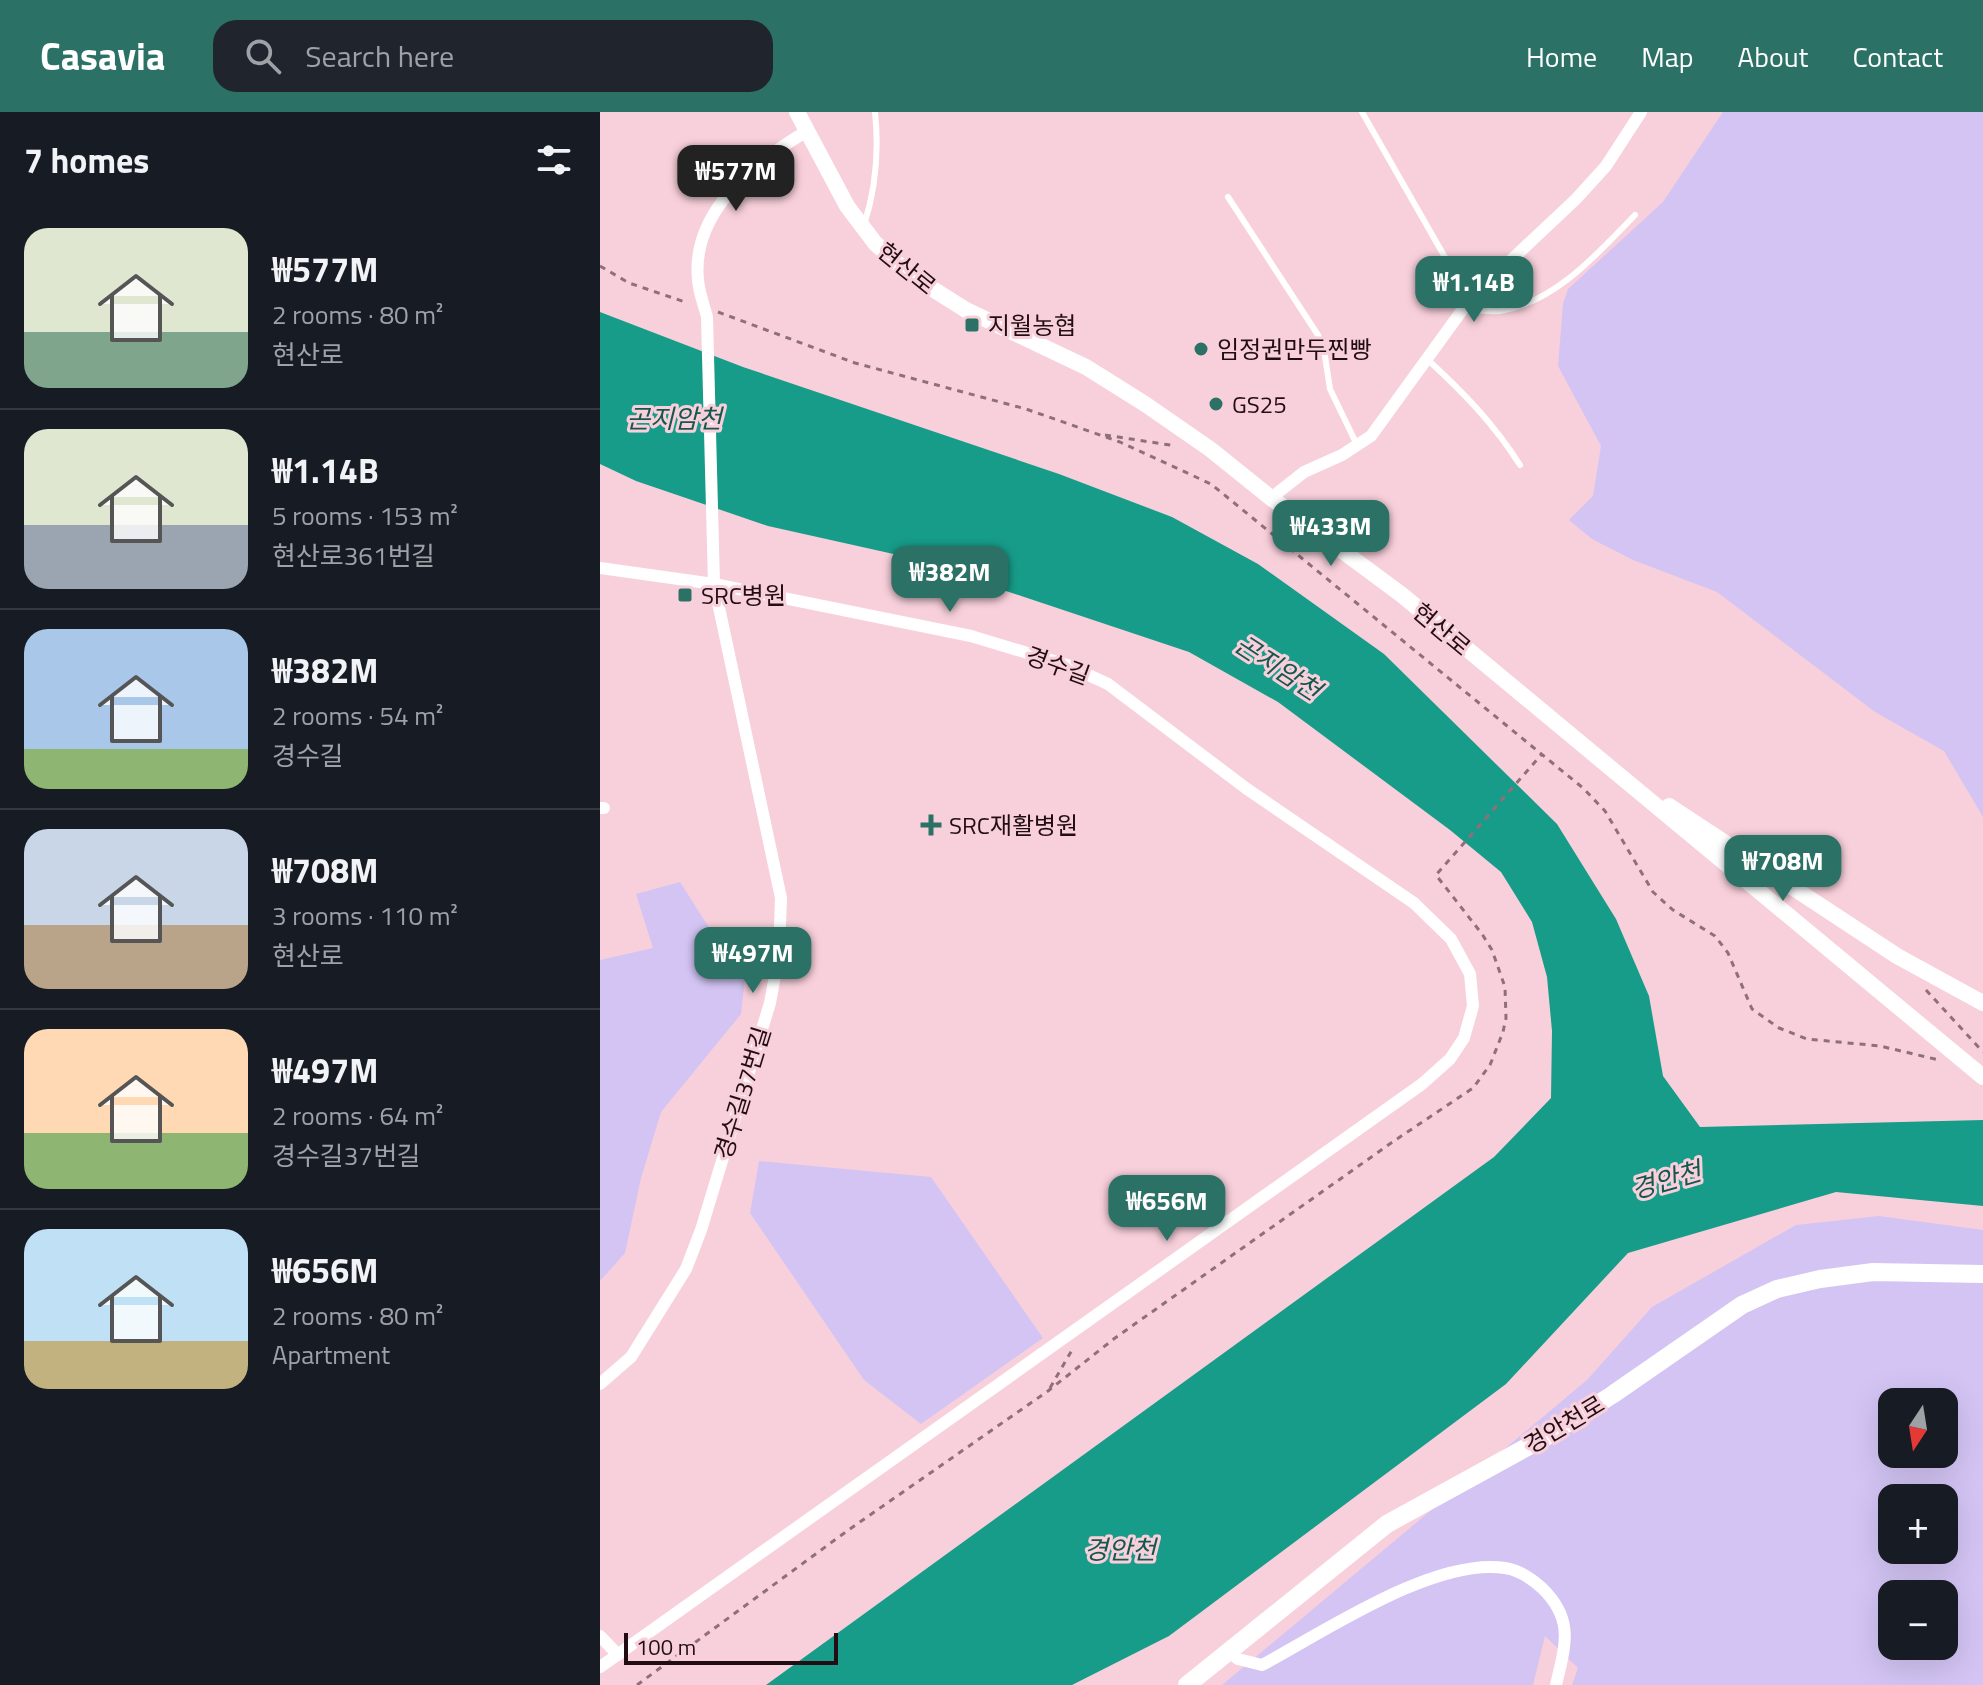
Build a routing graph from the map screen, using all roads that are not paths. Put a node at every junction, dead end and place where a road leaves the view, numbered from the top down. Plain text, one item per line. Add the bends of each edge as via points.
1 (797, 112) edge
2 (875, 112) edge
3 (1362, 112) edge
4 (1641, 112) edge
5 (807, 131) junction
6 (1228, 197) dead end
7 (1635, 215) dead end
8 (862, 228) junction
9 (1466, 305) junction
10 (1428, 360) junction
11 (1358, 447) junction
12 (1520, 465) dead end
13 (1271, 498) junction
14 (600, 568) edge
15 (714, 584) junction
16 (1604, 763) junction
17 (1983, 1003) edge
18 (1983, 1077) edge
19 (1983, 1274) edge
20 (600, 1384) edge
21 (600, 1636) edge
22 (1228, 1651) junction
23 (618, 1655) junction
24 (600, 1667) edge
25 (1187, 1685) edge
26 (1556, 1685) edge

1 - 5 street, 현산로
2 - 8 lane via 878,153
3 - 9 lane
4 - 9 street via 1606,166
5 - 8 street, 현산로
5 - 15 street, 경수길37번길 via 761,161 714,212 704,237 698,280 706,312
6 - 11 lane via 1318,335 1330,389
7 - 9 lane via 1593,258 1544,294 1501,311
8 - 13 street, 현산로 via 926,287 1110,382 1210,449
9 - 10 street
10 - 11 street
10 - 12 lane via 1471,399
11 - 13 street via 1304,472
13 - 16 street, 현산로 via 1402,595
14 - 15 street, 경수길
15 - 20 street, 경수길37번길 via 781,898 779,954 770,1003 686,1269 631,1357
15 - 23 street, 경수길 via 971,636 1067,665 1108,684 1247,789 1414,903 1451,939 1470,974 1473,1006 1464,1038 1422,1084
16 - 17 street via 1897,956
16 - 18 street, 현산로
19 - 22 main road, 경안천로 via 1859,1273 1777,1289 1742,1305 1549,1435 1387,1524
21 - 23 street
22 - 25 main road, 경안천로
22 - 26 street via 1262,1665 1396,1593 1475,1568 1507,1568 1531,1578 1560,1612 1567,1639
23 - 24 street, 경수길

